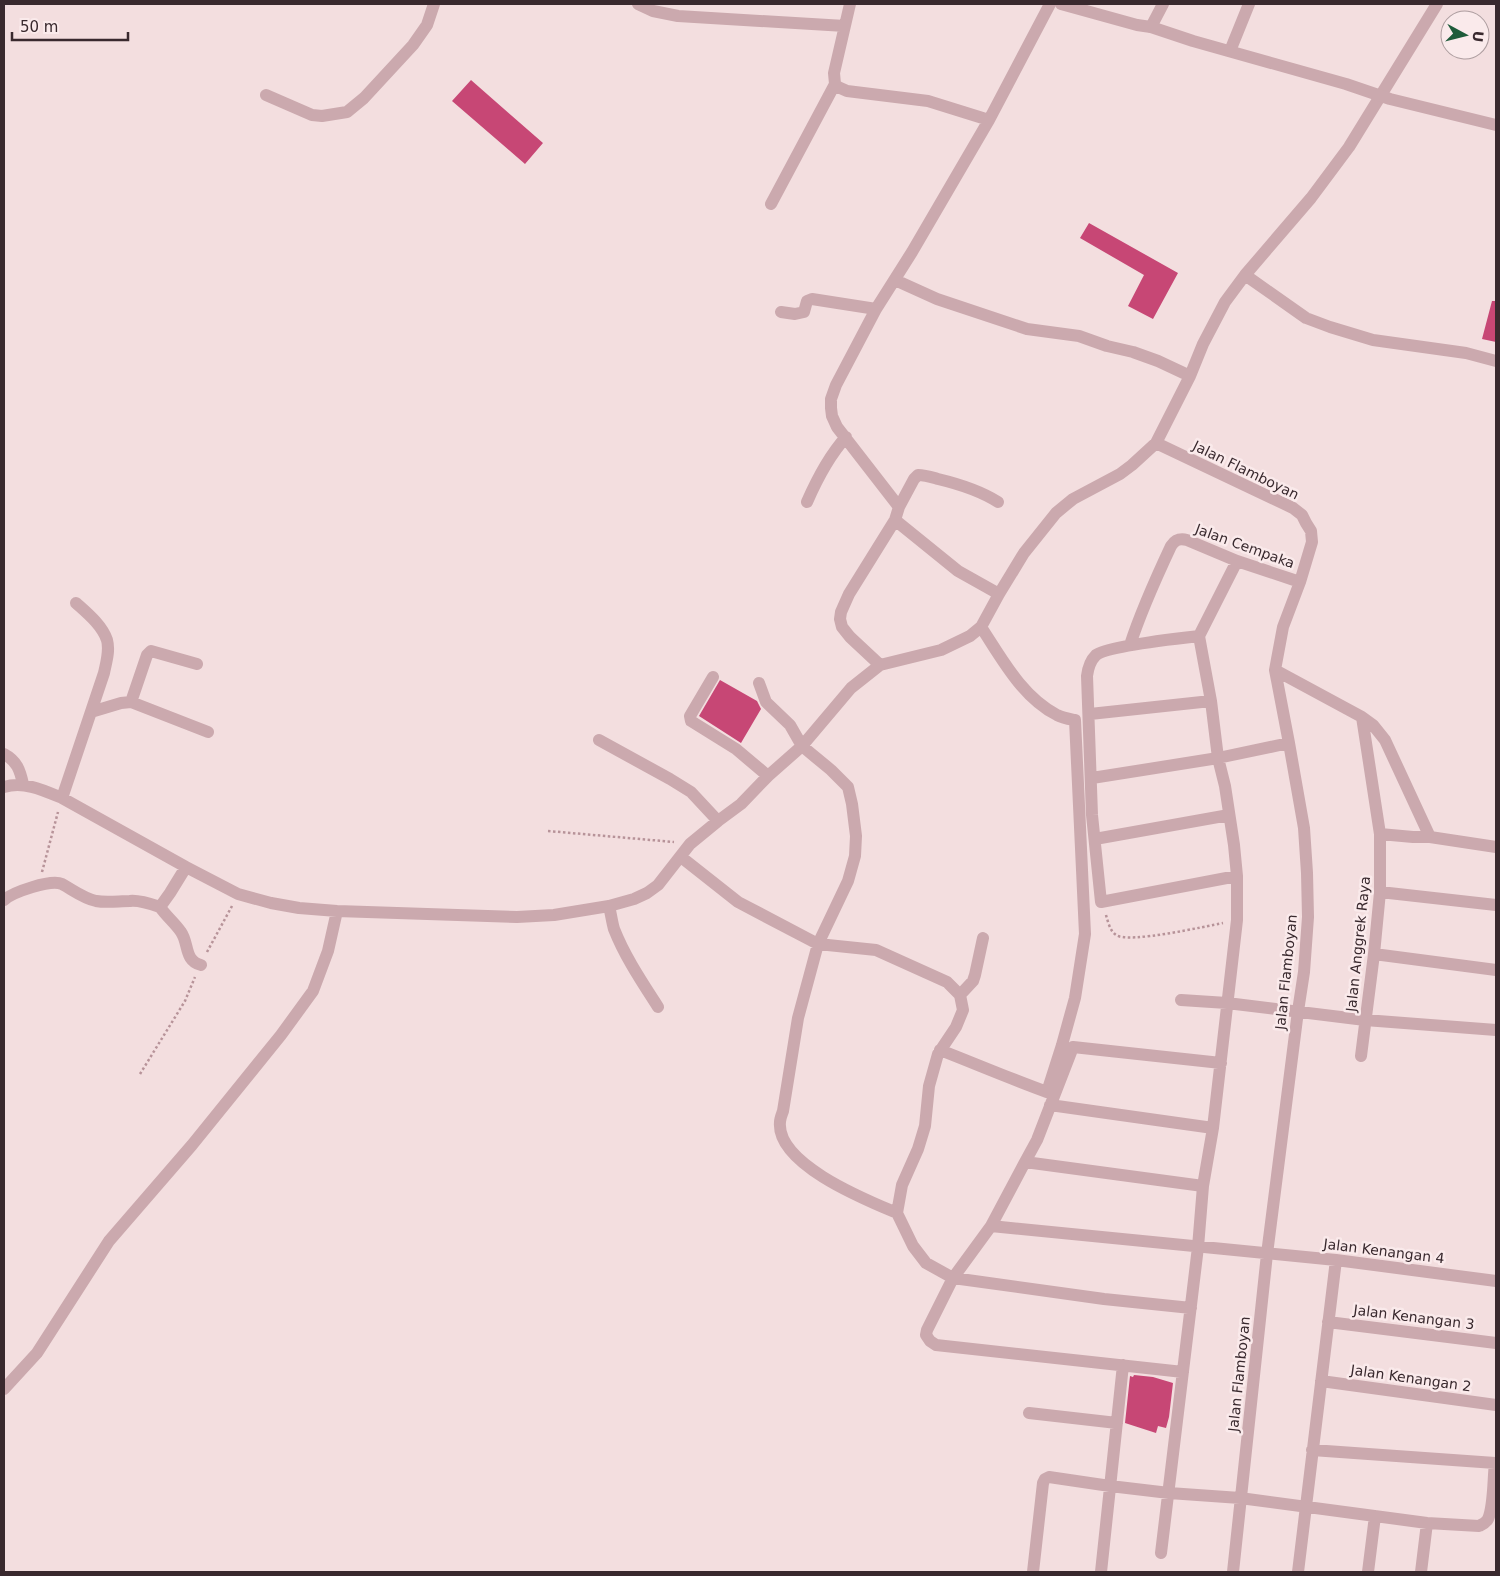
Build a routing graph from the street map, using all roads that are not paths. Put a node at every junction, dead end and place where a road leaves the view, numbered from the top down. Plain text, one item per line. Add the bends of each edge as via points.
1 (434, 4) edge
2 (638, 4) edge
3 (850, 4) edge
4 (1050, 4) edge
5 (1061, 4) edge
6 (1163, 4) edge
7 (1250, 4) edge
8 (1437, 4) edge
9 (845, 26) junction
10 (1151, 27) junction
11 (1230, 51) junction
12 (836, 84) junction
13 (266, 95) dead end
14 (1382, 96) junction
15 (989, 120) junction
16 (1496, 125) edge
17 (771, 204) dead end
18 (1244, 275) junction
19 (895, 280) junction
20 (876, 309) junction
21 (781, 312) dead end
22 (1496, 361) edge
23 (1190, 376) junction
24 (846, 438) junction
25 (1156, 443) junction
26 (807, 502) dead end
27 (998, 502) dead end
28 (899, 508) junction
29 (894, 520) junction
30 (1237, 561) junction
31 (1300, 582) junction
32 (999, 594) junction
33 (76, 602) dead end
34 (981, 627) junction
35 (1199, 636) junction
36 (1130, 646) junction
37 (198, 664) dead end
38 (880, 665) junction
39 (1274, 670) junction
40 (713, 677) dead end
41 (759, 683) dead end
42 (1211, 701) junction
43 (131, 702) junction
44 (91, 712) junction
45 (1090, 714) junction
46 (1362, 717) junction
47 (208, 732) dead end
48 (599, 740) dead end
49 (1289, 743) junction
50 (802, 746) junction
51 (4, 754) edge
52 (1218, 758) junction
53 (768, 776) junction
54 (1092, 778) junction
55 (22, 784) junction
56 (4, 786) edge
57 (62, 798) junction
58 (1229, 815) junction
59 (718, 821) junction
60 (1380, 834) junction
61 (1430, 837) junction
62 (1095, 839) junction
63 (1496, 847) edge
64 (681, 857) junction
65 (186, 867) junction
66 (1237, 876) junction
67 (1380, 892) junction
68 (4, 900) edge
69 (1496, 905) edge
70 (609, 906) junction
71 (160, 907) junction
72 (337, 911) junction
73 (983, 938) dead end
74 (818, 944) junction
75 (1374, 954) junction
76 (201, 964) road end
77 (1496, 970) edge
78 (960, 995) junction
79 (1181, 1000) dead end
80 (1227, 1003) junction
81 (658, 1007) dead end
82 (1298, 1011) junction
83 (1365, 1020) junction
84 (1496, 1030) edge
85 (940, 1050) junction
86 (1361, 1056) dead end
87 (1221, 1063) junction
88 (1050, 1106) junction
89 (1213, 1128) junction
90 (1025, 1162) junction
91 (1203, 1186) junction
92 (897, 1213) junction
93 (991, 1226) junction
94 (1198, 1247) junction
95 (1267, 1254) junction
96 (1336, 1260) junction
97 (953, 1278) junction
98 (1496, 1281) edge
99 (1191, 1308) junction
100 (1328, 1322) junction
101 (1496, 1343) edge
102 (1124, 1365) junction
103 (1183, 1372) junction
104 (1321, 1382) junction
105 (4, 1389) edge
106 (1496, 1405) edge
107 (1029, 1413) dead end
108 (1117, 1423) junction
109 (1312, 1450) junction
110 (1110, 1486) junction
111 (1169, 1493) junction
112 (1240, 1498) junction
113 (1305, 1507) junction
114 (1375, 1516) junction
115 (1427, 1523) junction
116 (1161, 1553) dead end
117 (1033, 1572) edge
118 (1100, 1572) edge
119 (1233, 1572) edge
120 (1298, 1572) edge
121 (1368, 1572) edge
122 (1421, 1572) edge

1 - 13 street via 427,25 413,45 347,112 312,115
2 - 9 street via 678,16
3 - 9 street
4 - 15 street
5 - 10 street
6 - 10 street
7 - 11 street
8 - 14 street
9 - 12 street via 834,73
10 - 11 street
11 - 14 street
12 - 15 street via 847,91 928,101
12 - 17 street
14 - 16 street
14 - 18 street via 1312,198
15 - 19 street
18 - 22 street via 1306,318 1330,327 1373,340 1466,353
18 - 23 street via 1225,302
19 - 20 street
19 - 23 street via 937,299 1027,329 1080,336 1133,352
20 - 21 street via 812,300 807,302 804,312
20 - 24 street via 831,399 832,416
23 - 25 street
24 - 26 street via 835,449
24 - 28 street
25 - 31 street, Jalan Flamboyan via 1302,515 1312,542
25 - 32 street via 1120,474 1056,513 1024,553
27 - 28 street via 970,487 918,475
28 - 29 street
29 - 32 street via 958,570
29 - 38 street via 849,594 840,620 850,637
30 - 31 street, Jalan Cempaka
30 - 35 street
30 - 36 street, Jalan Cempaka via 1182,538 1174,541
31 - 39 street, Jalan Flamboyan via 1283,626
32 - 34 street
33 - 44 street via 99,627 108,644 104,673
34 - 38 street via 942,650
34 - 85 street via 1029,695 1058,716 1075,720 1085,934 1075,998 1047,1092
35 - 36 street
35 - 42 street
36 - 45 street via 1102,652 1092,661 1087,676
37 - 43 street via 151,651
38 - 50 street via 851,688
39 - 46 street
39 - 49 street, Jalan Flamboyan
40 - 53 street via 690,716 691,721 736,749
41 - 50 street via 766,702 790,725
42 - 45 street
42 - 52 street
43 - 44 street
43 - 47 street
44 - 57 street
45 - 54 street
46 - 60 street, Jalan Anggrek Raya
46 - 61 street via 1385,740
48 - 59 street via 691,792
49 - 52 street
49 - 82 street, Jalan Flamboyan via 1304,828 1307,872 1308,917
50 - 53 street
50 - 74 street via 848,787 856,836 855,856 848,881
51 - 55 street via 12,759 20,772
52 - 54 street
52 - 58 street
53 - 59 street via 741,804
54 - 62 street
55 - 56 street
55 - 57 street
57 - 65 street
58 - 62 street
58 - 66 street
59 - 64 street via 690,844
60 - 61 street
60 - 67 street, Jalan Anggrek Raya
61 - 63 street
62 - 66 street via 1101,902
64 - 70 street via 658,885 634,899
64 - 74 street via 738,902
65 - 71 street
65 - 72 street via 238,894 299,908
66 - 80 street via 1237,920
67 - 69 street
67 - 75 street, Jalan Anggrek Raya
68 - 71 street via 54,882 96,901 133,900
70 - 72 street via 517,917
70 - 81 street via 623,948
71 - 76 street via 181,932 191,960
72 - 105 street via 328,951 313,991 192,1145 109,1241 37,1354
73 - 78 street via 973,981
74 - 78 street via 876,950 947,982
74 - 92 street via 798,1018 780,1130 788,1148 803,1164 854,1194
75 - 77 street
75 - 83 street, Jalan Anggrek Raya
78 - 85 street via 963,1010
79 - 80 street
80 - 82 street
80 - 87 street
82 - 83 street
82 - 95 street, Jalan Flamboyan
83 - 84 street
83 - 86 street, Jalan Anggrek Raya
85 - 92 street via 929,1086 925,1126 902,1185
87 - 88 street via 1073,1047
87 - 89 street
88 - 89 street
88 - 90 street
89 - 91 street
90 - 91 street
90 - 93 street
91 - 94 street
92 - 97 street via 913,1246 926,1263
93 - 94 street, Jalan Kenangan 4
93 - 97 street
94 - 95 street, Jalan Kenangan 4
94 - 99 street
95 - 96 street, Jalan Kenangan 4
95 - 112 street, Jalan Flamboyan
96 - 98 street, Jalan Kenangan 4
96 - 100 street
97 - 99 street
97 - 102 street via 927,1330 927,1339 932,1343
99 - 103 street
100 - 101 street, Jalan Kenangan 3
100 - 104 street
102 - 103 street
102 - 108 street
103 - 111 street
104 - 106 street, Jalan Kenangan 2
104 - 109 street
107 - 108 street
108 - 110 street
109 - 113 street
109 - 115 street via 1494,1463 1490,1509 1485,1523 1479,1526
110 - 111 street
110 - 117 street via 1054,1477 1045,1479
110 - 118 street
111 - 112 street
111 - 116 street
112 - 113 street
112 - 119 street, Jalan Flamboyan
113 - 114 street
113 - 120 street
114 - 115 street
114 - 121 street
115 - 122 street

